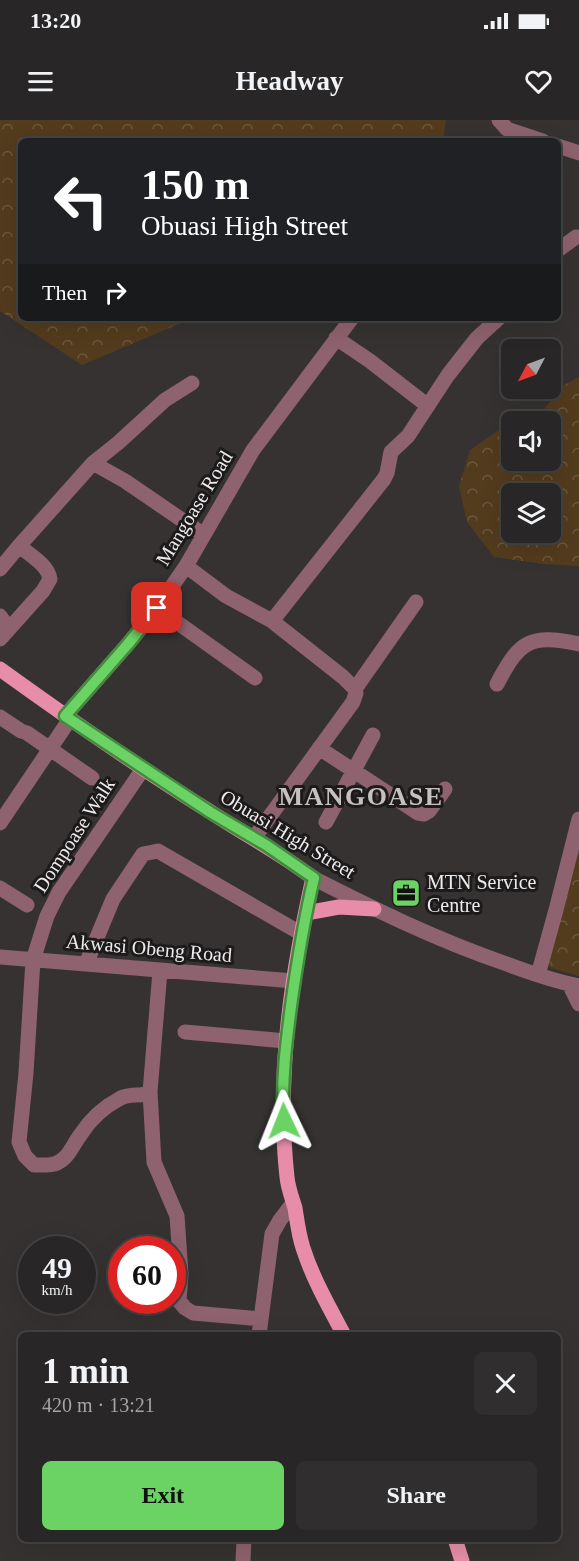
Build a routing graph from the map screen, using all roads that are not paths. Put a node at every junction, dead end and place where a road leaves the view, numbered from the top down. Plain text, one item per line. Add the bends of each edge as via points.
1 (503, 130) edge
2 (532, 138) edge
3 (561, 147) edge
4 (579, 153) edge
5 (576, 237) dead end
6 (561, 248) edge
7 (350, 321) edge
8 (496, 321) edge
9 (336, 338) junction
10 (192, 383) dead end
11 (428, 406) junction
12 (93, 463) junction
13 (204, 535) junction
14 (19, 546) junction
15 (186, 566) junction
16 (0, 569) edge
17 (416, 602) dead end
18 (157, 608) junction
19 (272, 621) junction
20 (3, 628) edge
21 (579, 644) edge
22 (0, 669) edge
23 (255, 678) dead end
24 (497, 684) dead end
25 (355, 689) junction
26 (0, 717) edge
27 (68, 717) junction
28 (373, 735) dead end
29 (319, 748) junction
30 (50, 749) junction
31 (144, 769) junction
32 (354, 771) junction
33 (92, 778) dead end
34 (445, 789) dead end
35 (579, 819) edge
36 (326, 822) dead end
37 (0, 823) edge
38 (254, 838) junction
39 (314, 878) junction
40 (0, 888) edge
41 (27, 905) dead end
42 (374, 909) junction
43 (306, 914) junction
44 (302, 934) junction
45 (0, 957) edge
46 (33, 960) junction
47 (86, 964) junction
48 (160, 970) junction
49 (538, 975) junction
50 (294, 981) junction
51 (574, 985) edge
52 (579, 1004) edge
53 (185, 1032) dead end
54 (286, 1041) junction
55 (150, 1092) junction
56 (293, 1203) junction
57 (260, 1327) edge
58 (342, 1332) edge
59 (244, 1542) edge
60 (456, 1542) edge
61 (243, 1561) edge
62 (462, 1561) edge

1 - 2 street
3 - 4 street
5 - 6 street
7 - 9 street, Mangoase Road
8 - 11 street via 477,338
9 - 11 street
9 - 13 street, Mangoase Road via 253,450
10 - 12 street via 165,400
11 - 19 street via 408,436 391,452 384,479
12 - 13 street
12 - 14 street
13 - 15 street, Mangoase Road
14 - 16 street
14 - 20 street via 43,566 50,579 43,591
15 - 18 street, Mangoase Road
15 - 19 street via 226,596
17 - 25 street
18 - 23 street
18 - 27 street, Mangoase Road
19 - 25 street
21 - 24 street via 541,639 532,642 514,654
22 - 27 main road, Obuasi High Street
25 - 29 street via 353,702
26 - 30 street
27 - 30 street, Mangoase Road
27 - 31 main road, Obuasi High Street
28 - 32 street
29 - 32 street
29 - 38 street
30 - 33 street
30 - 37 street, Mangoase Road
31 - 38 main road, Obuasi High Street
31 - 46 street, Dompoase Walk via 59,892
32 - 34 street via 418,813 429,811
32 - 36 street
35 - 49 street
38 - 39 main road, Obuasi High Street
39 - 42 street, Obuasi High Street
39 - 43 main road
40 - 41 street
42 - 43 main road via 339,907
42 - 49 street, Obuasi High Street via 459,948
43 - 44 main road
44 - 47 street via 158,851 150,852 143,854 113,899
44 - 50 main road
45 - 46 street, Akwasi Obeng Road
46 - 47 street, Akwasi Obeng Road
46 - 55 street, Dompoase Walk via 19,1142 25,1156 34,1165 60,1162 102,1110 121,1097
47 - 48 street, Akwasi Obeng Road
48 - 50 street, Akwasi Obeng Road
48 - 55 street
49 - 51 street, Obuasi High Street
50 - 54 main road
51 - 52 street
53 - 54 street
54 - 56 main road via 282,1102 287,1179
55 - 57 street via 153,1162 177,1215 182,1274 179,1301 193,1313
56 - 57 street via 272,1234
56 - 58 main road via 303,1248
59 - 61 street
60 - 62 main road

